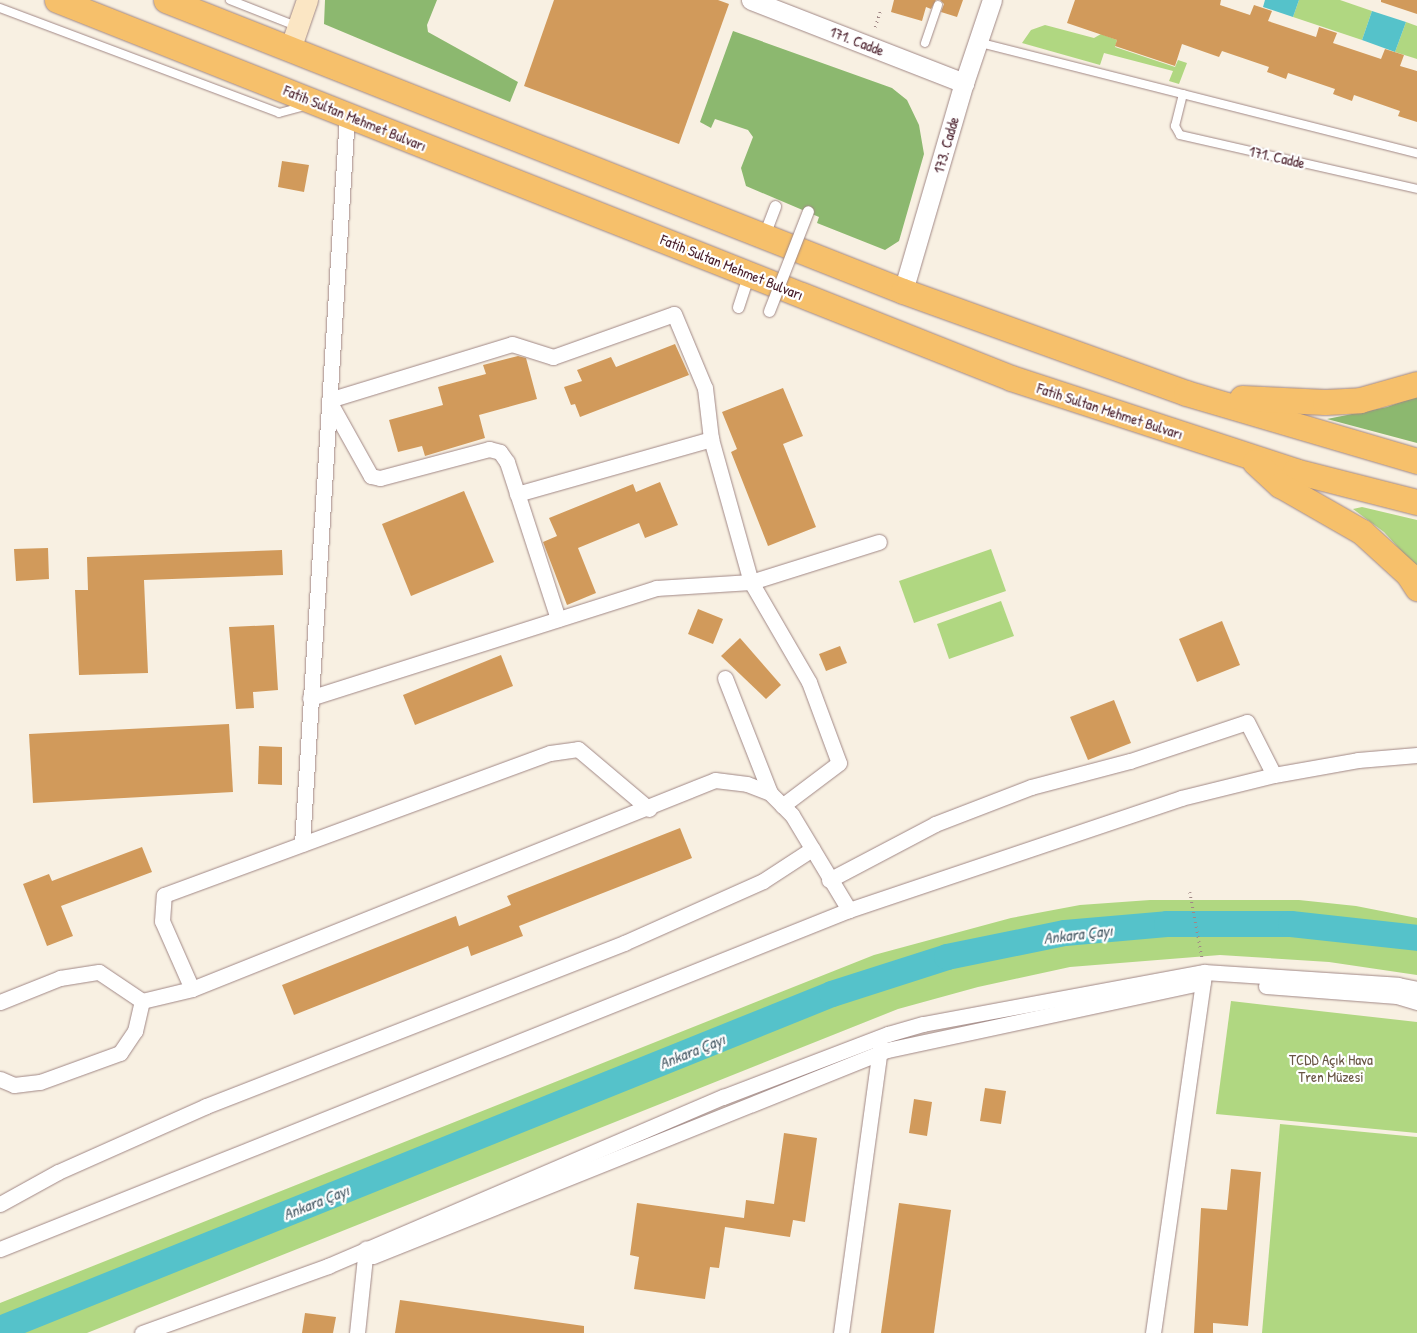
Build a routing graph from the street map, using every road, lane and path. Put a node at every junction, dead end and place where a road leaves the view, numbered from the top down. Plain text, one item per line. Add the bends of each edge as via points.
1 (58, 0) edge
2 (166, 0) edge
3 (230, 0) edge
4 (307, 0) edge
5 (751, 0) edge
6 (992, 0) edge
7 (938, 5) dead end
8 (0, 8) edge
9 (881, 9) dead end
10 (875, 27) dead end
11 (294, 38) junction
12 (977, 42) junction
13 (925, 43) dead end
14 (964, 83) junction
15 (1183, 94) junction
16 (316, 103) junction
17 (347, 115) junction
18 (1417, 153) edge
19 (1417, 189) edge
20 (775, 206) dead end
21 (808, 211) dead end
22 (764, 235) junction
23 (750, 274) junction
24 (903, 290) junction
25 (738, 307) dead end
26 (769, 311) dead end
27 (1417, 384) edge
28 (1186, 393) junction
29 (329, 400) junction
30 (711, 438) junction
31 (1248, 456) junction
32 (1417, 460) edge
33 (518, 494) junction
34 (1417, 502) edge
35 (879, 542) dead end
36 (751, 582) junction
37 (1417, 588) edge
38 (558, 619) junction
39 (725, 678) dead end
40 (310, 698) junction
41 (1417, 755) edge
42 (1274, 775) junction
43 (770, 793) junction
44 (782, 806) junction
45 (649, 809) junction
46 (302, 844) junction
47 (812, 849) junction
48 (829, 880) junction
49 (1190, 892) dead end
50 (849, 910) junction
51 (1201, 956) dead end
52 (1204, 977) junction
53 (192, 989) junction
54 (1417, 990) edge
55 (142, 1001) junction
56 (0, 1002) edge
57 (1417, 1002) edge
58 (882, 1037) junction
59 (879, 1054) junction
60 (0, 1079) edge
61 (0, 1204) edge
62 (0, 1248) edge
63 (366, 1253) junction
64 (142, 1333) edge
65 (356, 1333) edge
66 (841, 1333) edge
67 (1153, 1333) edge

1 - 16 highway, Fatih Sultan Mehmet Bulvarı
2 - 11 highway
3 - 11 lane
4 - 11 main road
5 - 14 street, 171. Cadde
6 - 12 street, 173. Cadde
7 - 13 lane
8 - 16 lane via 279,113
9 - 10 path
11 - 22 highway
12 - 14 street, 173. Cadde
12 - 15 lane
14 - 24 street, 173. Cadde
15 - 18 lane
15 - 19 lane, 171. Cadde via 1175,126 1180,135
16 - 17 highway, Fatih Sultan Mehmet Bulvarı
17 - 23 highway, Fatih Sultan Mehmet Bulvarı
17 - 29 street
20 - 22 street
21 - 26 street, bridge
22 - 24 highway
23 - 25 street
23 - 31 highway, Fatih Sultan Mehmet Bulvarı via 1011,378
24 - 28 highway
27 - 28 highway via 1360,400 1325,402
28 - 32 highway
29 - 30 street via 512,344 553,357 674,314 705,388
29 - 33 street via 371,476 380,478 489,449 500,452 507,462
29 - 40 street
30 - 33 street
30 - 36 street
31 - 34 highway, Fatih Sultan Mehmet Bulvarı
31 - 37 highway via 1280,484 1362,532 1408,574
33 - 38 street
35 - 36 street
36 - 38 street via 656,588
36 - 44 street via 808,682 838,764
38 - 40 street
39 - 43 street
40 - 46 street
41 - 42 street via 1358,760
42 - 48 street via 1247,722 1130,762 1031,787 936,824
42 - 50 street via 1181,798
43 - 44 street
43 - 45 street via 747,784 715,780
44 - 47 street
45 - 46 street via 578,749 550,753
45 - 53 street
46 - 53 street via 164,895 162,921
47 - 48 street
47 - 61 street via 763,881 624,943 206,1106 58,1172
48 - 50 street
49 - 51 path
50 - 62 street
52 - 54 street via 1398,984
52 - 57 street via 1397,996
52 - 58 street via 923,1024
52 - 59 street
52 - 67 street
53 - 55 street
55 - 56 street via 99,972 60,978
55 - 60 street via 136,1032 120,1053 40,1082 14,1085
58 - 59 street
58 - 63 street via 723,1098
59 - 63 street
59 - 66 street
63 - 64 street
63 - 65 street

